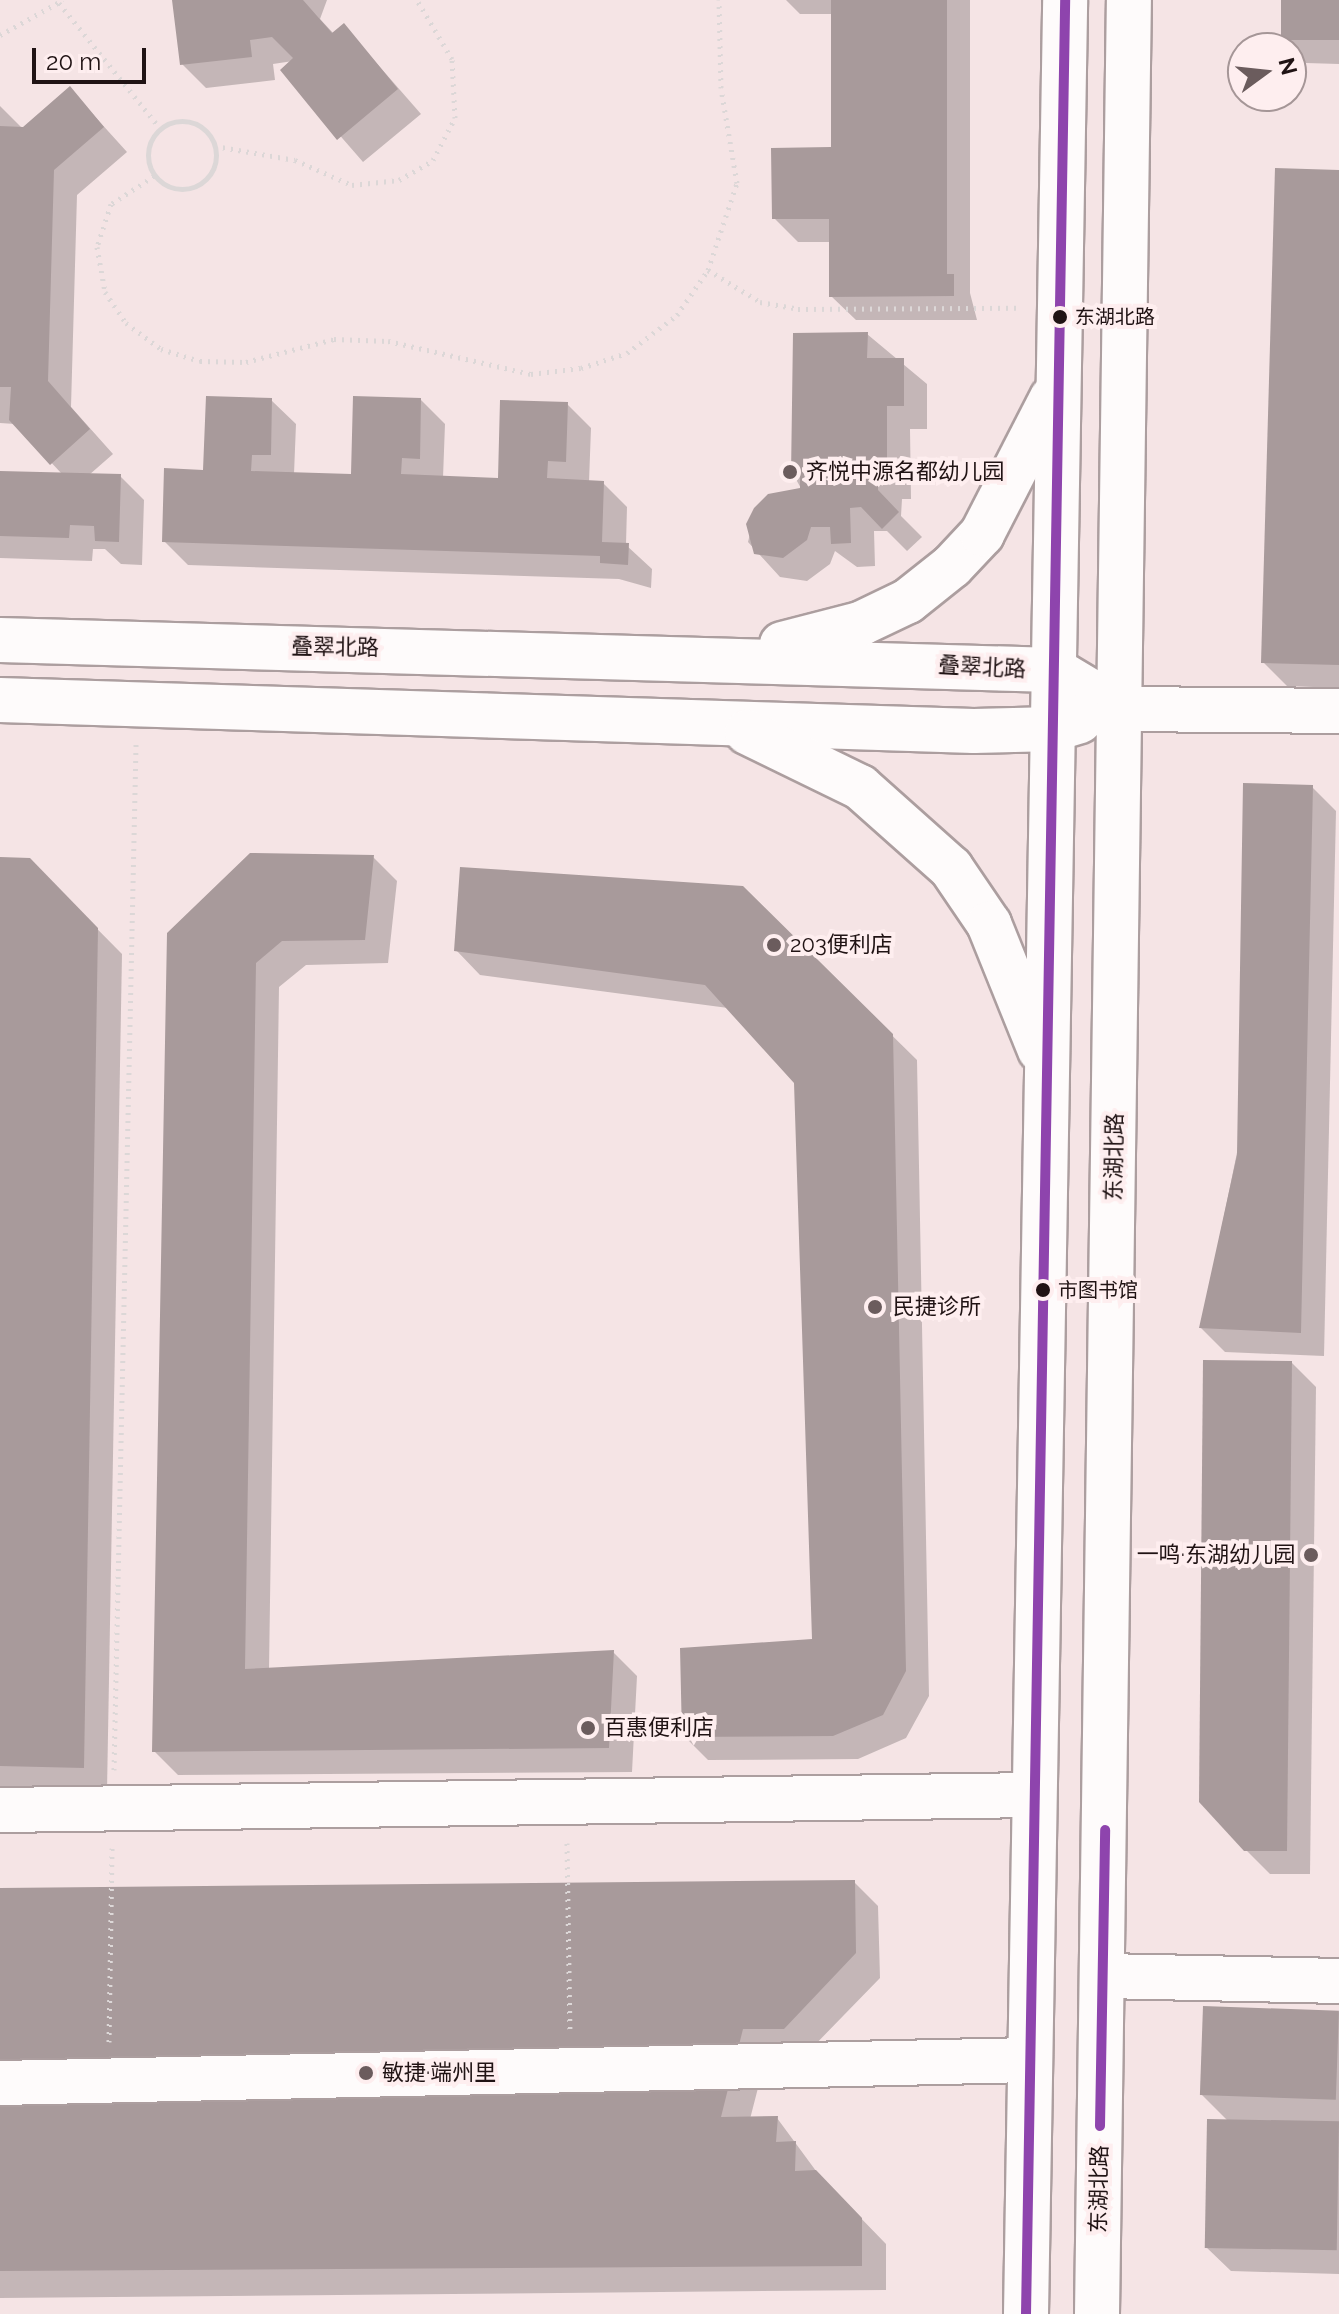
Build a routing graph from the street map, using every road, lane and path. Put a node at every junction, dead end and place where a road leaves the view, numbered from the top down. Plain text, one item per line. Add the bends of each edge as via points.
1 (417, 0) edge
2 (719, 0) edge
3 (1065, 0) edge
4 (1129, 0) edge
5 (61, 2) edge
6 (0, 35) edge
7 (160, 128) junction
8 (215, 146) junction
9 (154, 176) junction
10 (708, 270) junction
11 (1059, 308) junction
12 (1058, 384) junction
13 (1056, 516) junction
14 (1122, 518) junction
15 (0, 640) edge
16 (737, 656) junction
17 (1055, 670) junction
18 (0, 700) edge
19 (137, 703) junction
20 (1120, 709) junction
21 (1339, 711) edge
22 (734, 726) junction
23 (1054, 729) junction
24 (1050, 1078) junction
25 (1034, 1795) junction
26 (567, 1802) junction
27 (114, 1807) junction
28 (0, 1810) edge
29 (1103, 1976) junction
30 (1339, 1981) edge
31 (1030, 2060) junction
32 (570, 2069) junction
33 (108, 2078) junction
34 (0, 2083) edge
35 (1026, 2314) edge
36 (1097, 2314) edge

1 - 8 path via 452,59 455,118 433,160 399,180 352,185 295,160
2 - 10 path via 721,88 737,183
3 - 11 main road
4 - 14 main road, 东湖北路
5 - 6 path
5 - 7 path
7 - 8 path via 199,125
7 - 9 path via 148,151
8 - 9 path via 211,173 191,189
9 - 10 path via 111,204 97,247 105,292 126,323 161,349 200,361 246,362 334,339 436,348 531,374 581,368 627,353 665,324
10 - 11 path via 760,302 798,309
11 - 12 main road
12 - 13 main road
12 - 16 main road via 1014,481 982,534 952,566 908,601 860,624
13 - 14 main road
13 - 17 main road
14 - 20 main road, 东湖北路
15 - 16 main road, 叠翠北路
16 - 17 main road, 叠翠北路
16 - 22 main road
17 - 20 main road, 叠翠北路
17 - 23 main road
18 - 19 main road
19 - 22 main road
19 - 27 path
20 - 21 main road
20 - 23 main road
20 - 29 main road, 东湖北路
22 - 23 main road
22 - 24 main road via 860,787 951,868 989,924
23 - 24 main road
24 - 25 main road
25 - 26 main road
25 - 31 main road
26 - 27 main road
26 - 32 path
27 - 28 main road
27 - 33 path
29 - 30 main road
29 - 36 main road, 东湖北路
31 - 32 main road
31 - 35 main road
32 - 33 main road
33 - 34 main road

